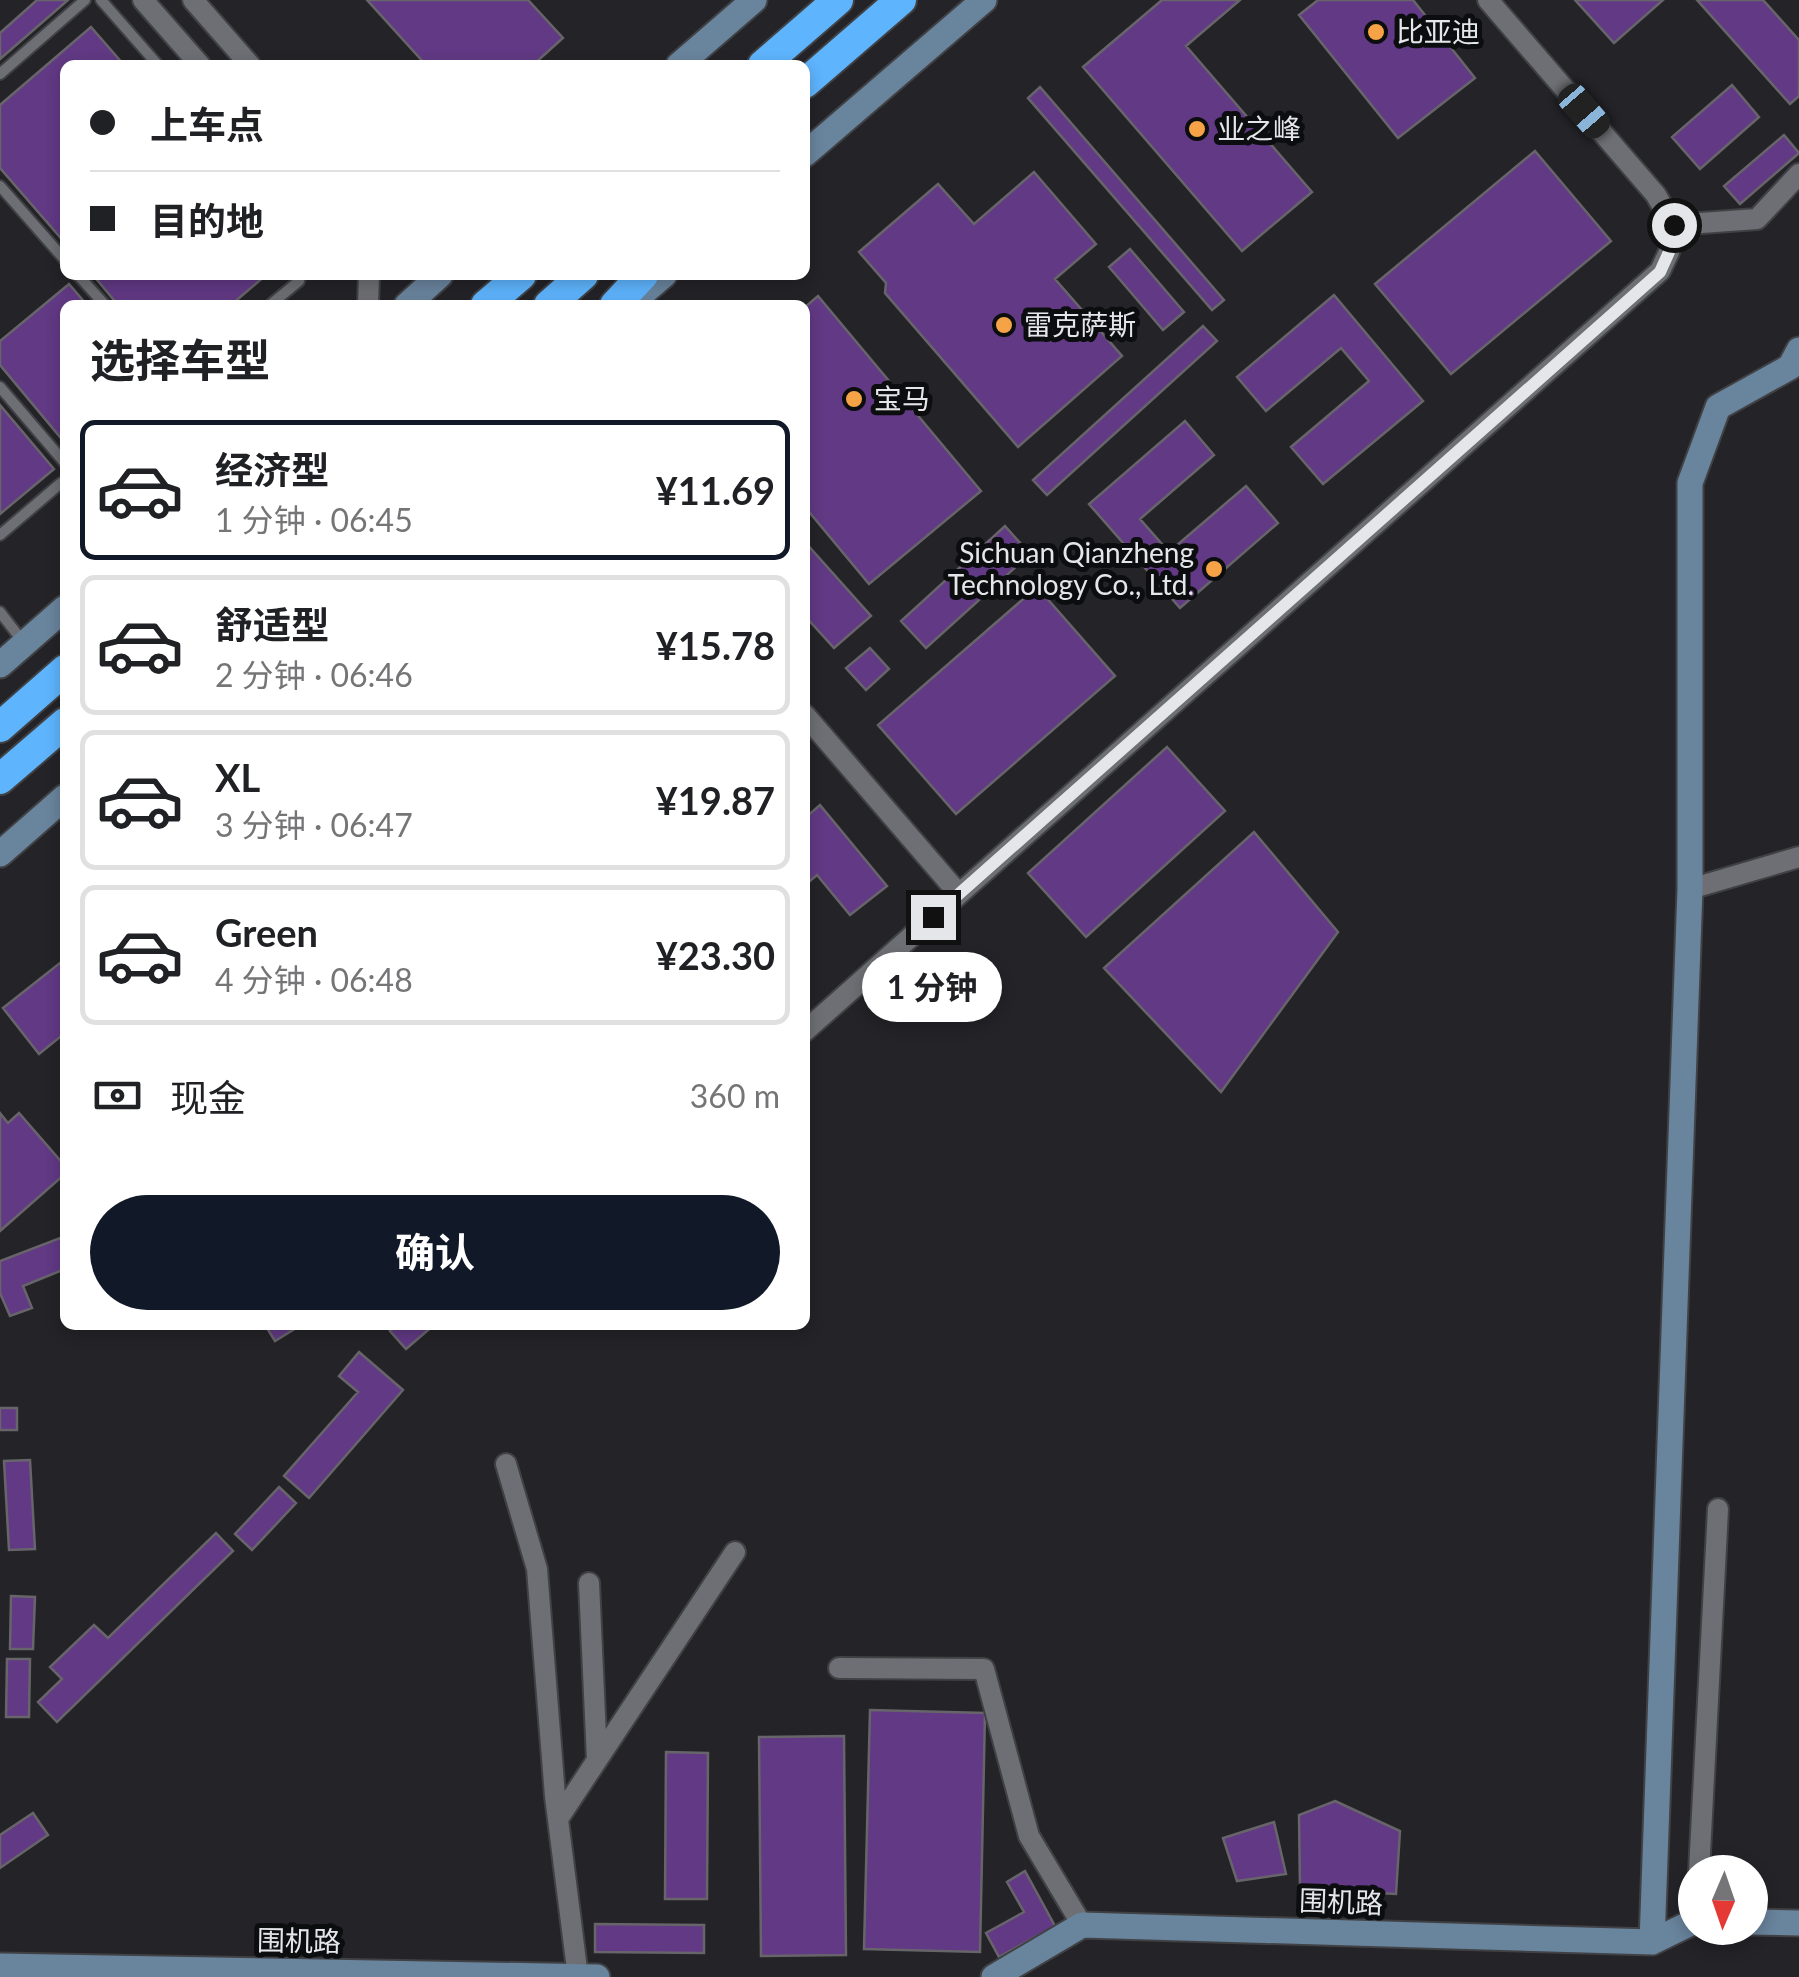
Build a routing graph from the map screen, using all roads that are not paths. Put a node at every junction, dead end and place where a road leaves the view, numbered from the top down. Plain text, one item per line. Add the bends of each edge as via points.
1 (84, 0) edge
2 (101, 0) edge
3 (144, 0) edge
4 (193, 0) edge
5 (754, 0) edge
6 (838, 0) edge
7 (902, 0) edge
8 (984, 0) edge
9 (1488, 0) edge
10 (873, 25) junction
11 (154, 60) edge
12 (196, 60) edge
13 (246, 60) edge
14 (685, 60) edge
15 (769, 60) edge
16 (0, 74) edge
17 (810, 79) edge
18 (810, 93) edge
19 (810, 150) edge
20 (1799, 174) edge
21 (0, 186) edge
22 (1674, 225) junction
23 (60, 254) edge
24 (82, 280) edge
25 (299, 280) edge
26 (434, 280) edge
27 (515, 280) edge
28 (577, 280) edge
29 (638, 280) edge
30 (658, 280) edge
31 (100, 300) edge
32 (276, 300) edge
33 (412, 300) edge
34 (492, 300) edge
35 (555, 300) edge
36 (620, 300) edge
37 (636, 300) edge
38 (1799, 350) edge
39 (0, 387) edge
40 (60, 457) edge
41 (60, 484) edge
42 (0, 535) edge
43 (0, 612) edge
44 (60, 612) edge
45 (9, 652) edge
46 (60, 674) edge
47 (810, 721) edge
48 (0, 726) edge
49 (60, 727) edge
50 (0, 779) edge
51 (60, 801) edge
52 (0, 854) edge
53 (1799, 858) edge
54 (1690, 889) junction
55 (958, 894) junction
56 (810, 1027) edge
57 (506, 1464) dead end
58 (1718, 1509) dead end
59 (735, 1552) dead end
60 (589, 1583) dead end
61 (839, 1668) dead end
62 (597, 1760) junction
63 (558, 1819) junction
64 (1700, 1855) edge
65 (1768, 1922) edge
66 (1799, 1923) edge
67 (1082, 1925) junction
68 (1678, 1930) edge
69 (1652, 1942) junction
70 (0, 1966) edge
71 (578, 1977) edge
72 (597, 1977) edge
73 (994, 1977) edge

1 - 16 lane
2 - 11 lane
3 - 12 street
4 - 13 street
5 - 14 street
6 - 15 highway
7 - 10 highway
8 - 19 street
9 - 22 street via 1656,195
10 - 17 highway
10 - 18 highway
20 - 22 street via 1758,219
21 - 23 lane
22 - 55 street via 1660,272
24 - 31 lane
25 - 32 lane
26 - 33 street
27 - 34 highway
28 - 35 highway
29 - 36 highway
30 - 37 street
38 - 54 street via 1790,367 1718,407 1690,483
39 - 40 lane
41 - 42 lane
43 - 45 lane
44 - 45 street
46 - 48 highway
47 - 55 street
49 - 50 highway
51 - 52 street
53 - 54 street
54 - 69 street
55 - 56 street
57 - 63 street via 537,1569
58 - 64 street
59 - 62 street
60 - 62 street
61 - 67 street via 984,1669 1030,1836
62 - 63 street
63 - 71 street
65 - 66 street
67 - 69 street, 围机路
67 - 73 street
68 - 69 street, 围机路
70 - 71 street, 围机路
71 - 72 street, 围机路

